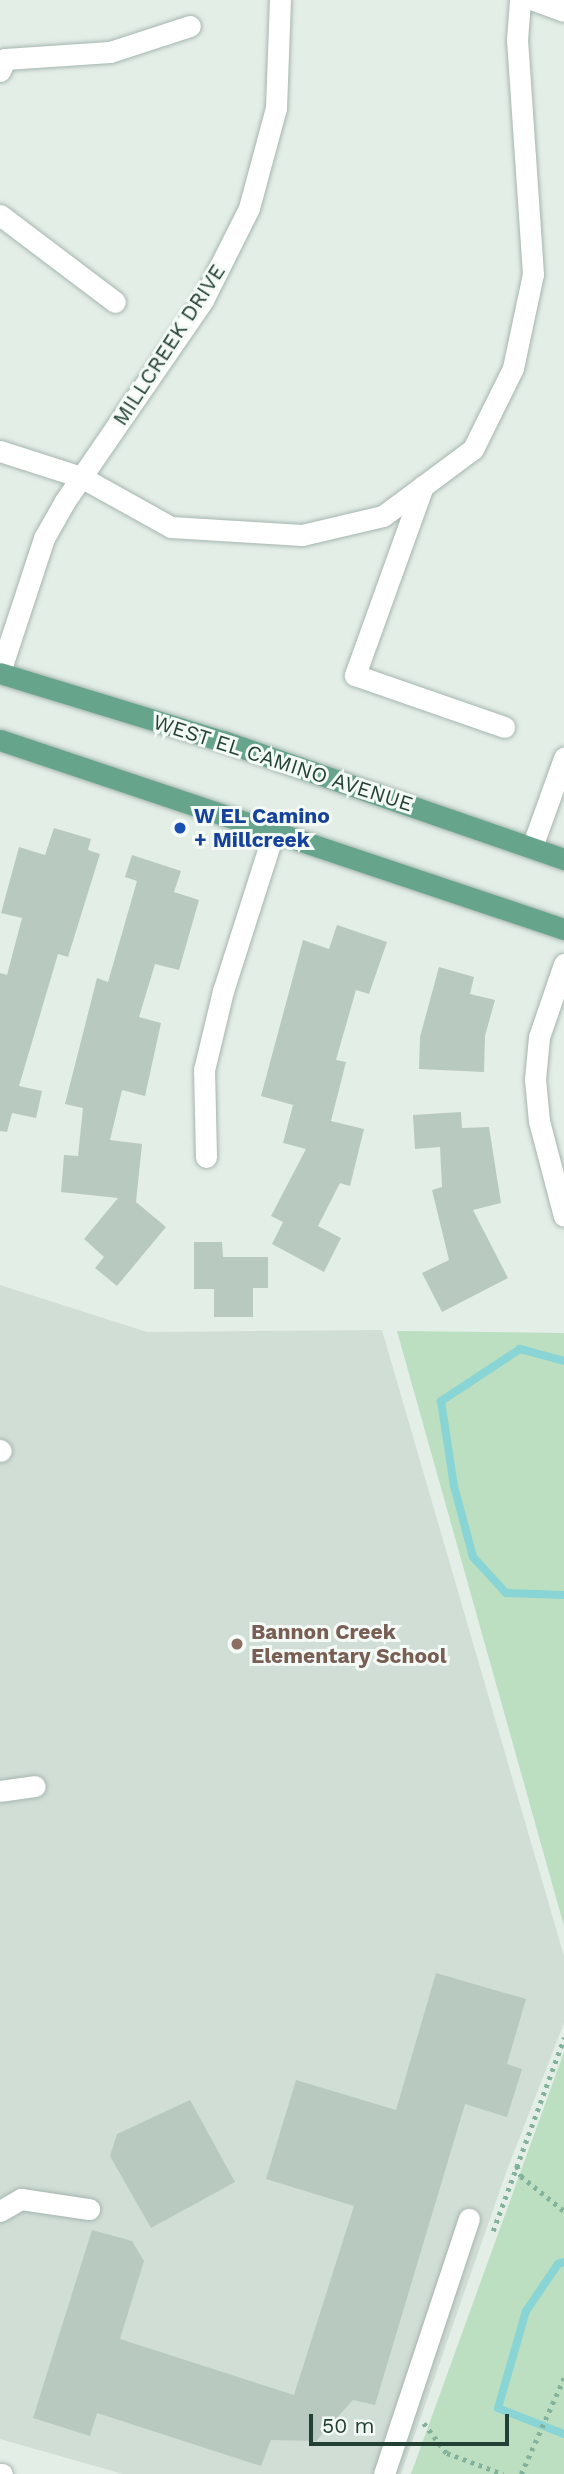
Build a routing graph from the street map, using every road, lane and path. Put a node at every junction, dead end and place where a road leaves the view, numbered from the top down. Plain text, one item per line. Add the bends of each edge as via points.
1 (280, 0) edge
2 (520, 0) edge
3 (534, 0) edge
4 (564, 11) edge
5 (190, 26) dead end
6 (0, 71) edge
7 (0, 215) edge
8 (115, 302) dead end
9 (0, 451) edge
10 (82, 477) junction
11 (423, 486) junction
12 (0, 672) edge
13 (504, 727) dead end
14 (0, 740) edge
15 (564, 758) edge
16 (274, 831) junction
17 (533, 846) junction
18 (564, 859) edge
19 (564, 929) edge
20 (564, 964) edge
21 (206, 1157) dead end
22 (564, 1216) edge
23 (35, 1786) dead end
24 (0, 1791) edge
25 (564, 2038) edge
26 (517, 2166) junction
27 (89, 2209) dead end
28 (0, 2211) edge
29 (564, 2211) edge
30 (469, 2219) dead end
31 (490, 2237) dead end
32 (564, 2380) edge
33 (427, 2410) dead end
34 (384, 2474) edge
35 (503, 2474) edge
36 (521, 2474) edge

1 - 10 street, MILLCREEK DRIVE via 275,108 249,208 203,300
2 - 11 street via 517,40 533,274 513,368 474,449
3 - 4 street
5 - 6 street via 110,51 5,59
7 - 8 street
9 - 10 street
10 - 11 street via 171,527 302,535 383,516
10 - 12 street, MILLCREEK DRIVE via 36,558
11 - 13 street via 355,675
12 - 17 main road, WEST EL CAMINO AVENUE via 223,741
14 - 16 main road
15 - 17 street
16 - 19 main road
16 - 21 street via 223,991 204,1070
17 - 18 main road, WEST EL CAMINO AVENUE
20 - 22 street via 539,1037 535,1079 539,1121
23 - 24 street
25 - 26 path
26 - 29 path via 521,2176
26 - 31 path
27 - 28 street via 21,2199
30 - 34 street
32 - 36 path
33 - 35 path via 423,2422 447,2453

